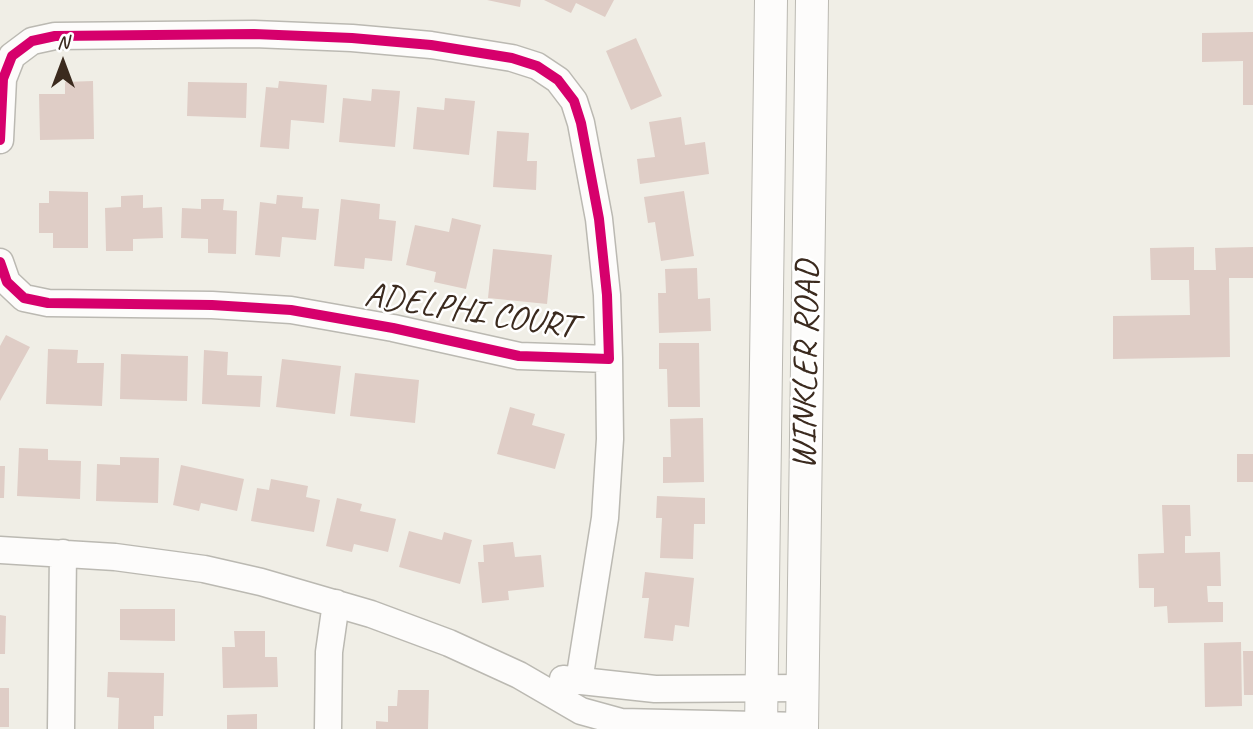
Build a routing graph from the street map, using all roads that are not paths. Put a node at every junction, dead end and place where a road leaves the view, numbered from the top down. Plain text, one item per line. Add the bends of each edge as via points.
1 (771, 0) edge
2 (812, 0) edge
3 (0, 140) edge
4 (0, 262) edge
5 (609, 359) junction
6 (0, 550) edge
7 (63, 553) junction
8 (336, 603) junction
9 (519, 675) junction
10 (579, 681) junction
11 (762, 687) junction
12 (803, 688) junction
13 (581, 720) edge
14 (761, 727) edge
15 (802, 728) edge
16 (61, 729) edge
17 (328, 729) edge

1 - 11 street, WINKLER ROAD
2 - 12 street, WINKLER ROAD
3 - 5 street, ADELPHI COURT via 3,79 12,56 33,41 55,36 352,38 512,58 537,66 558,80 574,101 581,122 599,219
4 - 5 street, ADELPHI COURT via 6,282 24,298 48,303 291,310 519,356
5 - 10 street, ADELPHI COURT via 605,518
6 - 7 street
7 - 8 street via 204,569
7 - 16 street
8 - 9 street via 449,643
8 - 17 street via 329,652
9 - 10 street
9 - 13 street
10 - 11 street via 655,689
11 - 12 street
11 - 14 street, WINKLER ROAD
12 - 15 street, WINKLER ROAD
13 - 14 street
14 - 15 street

